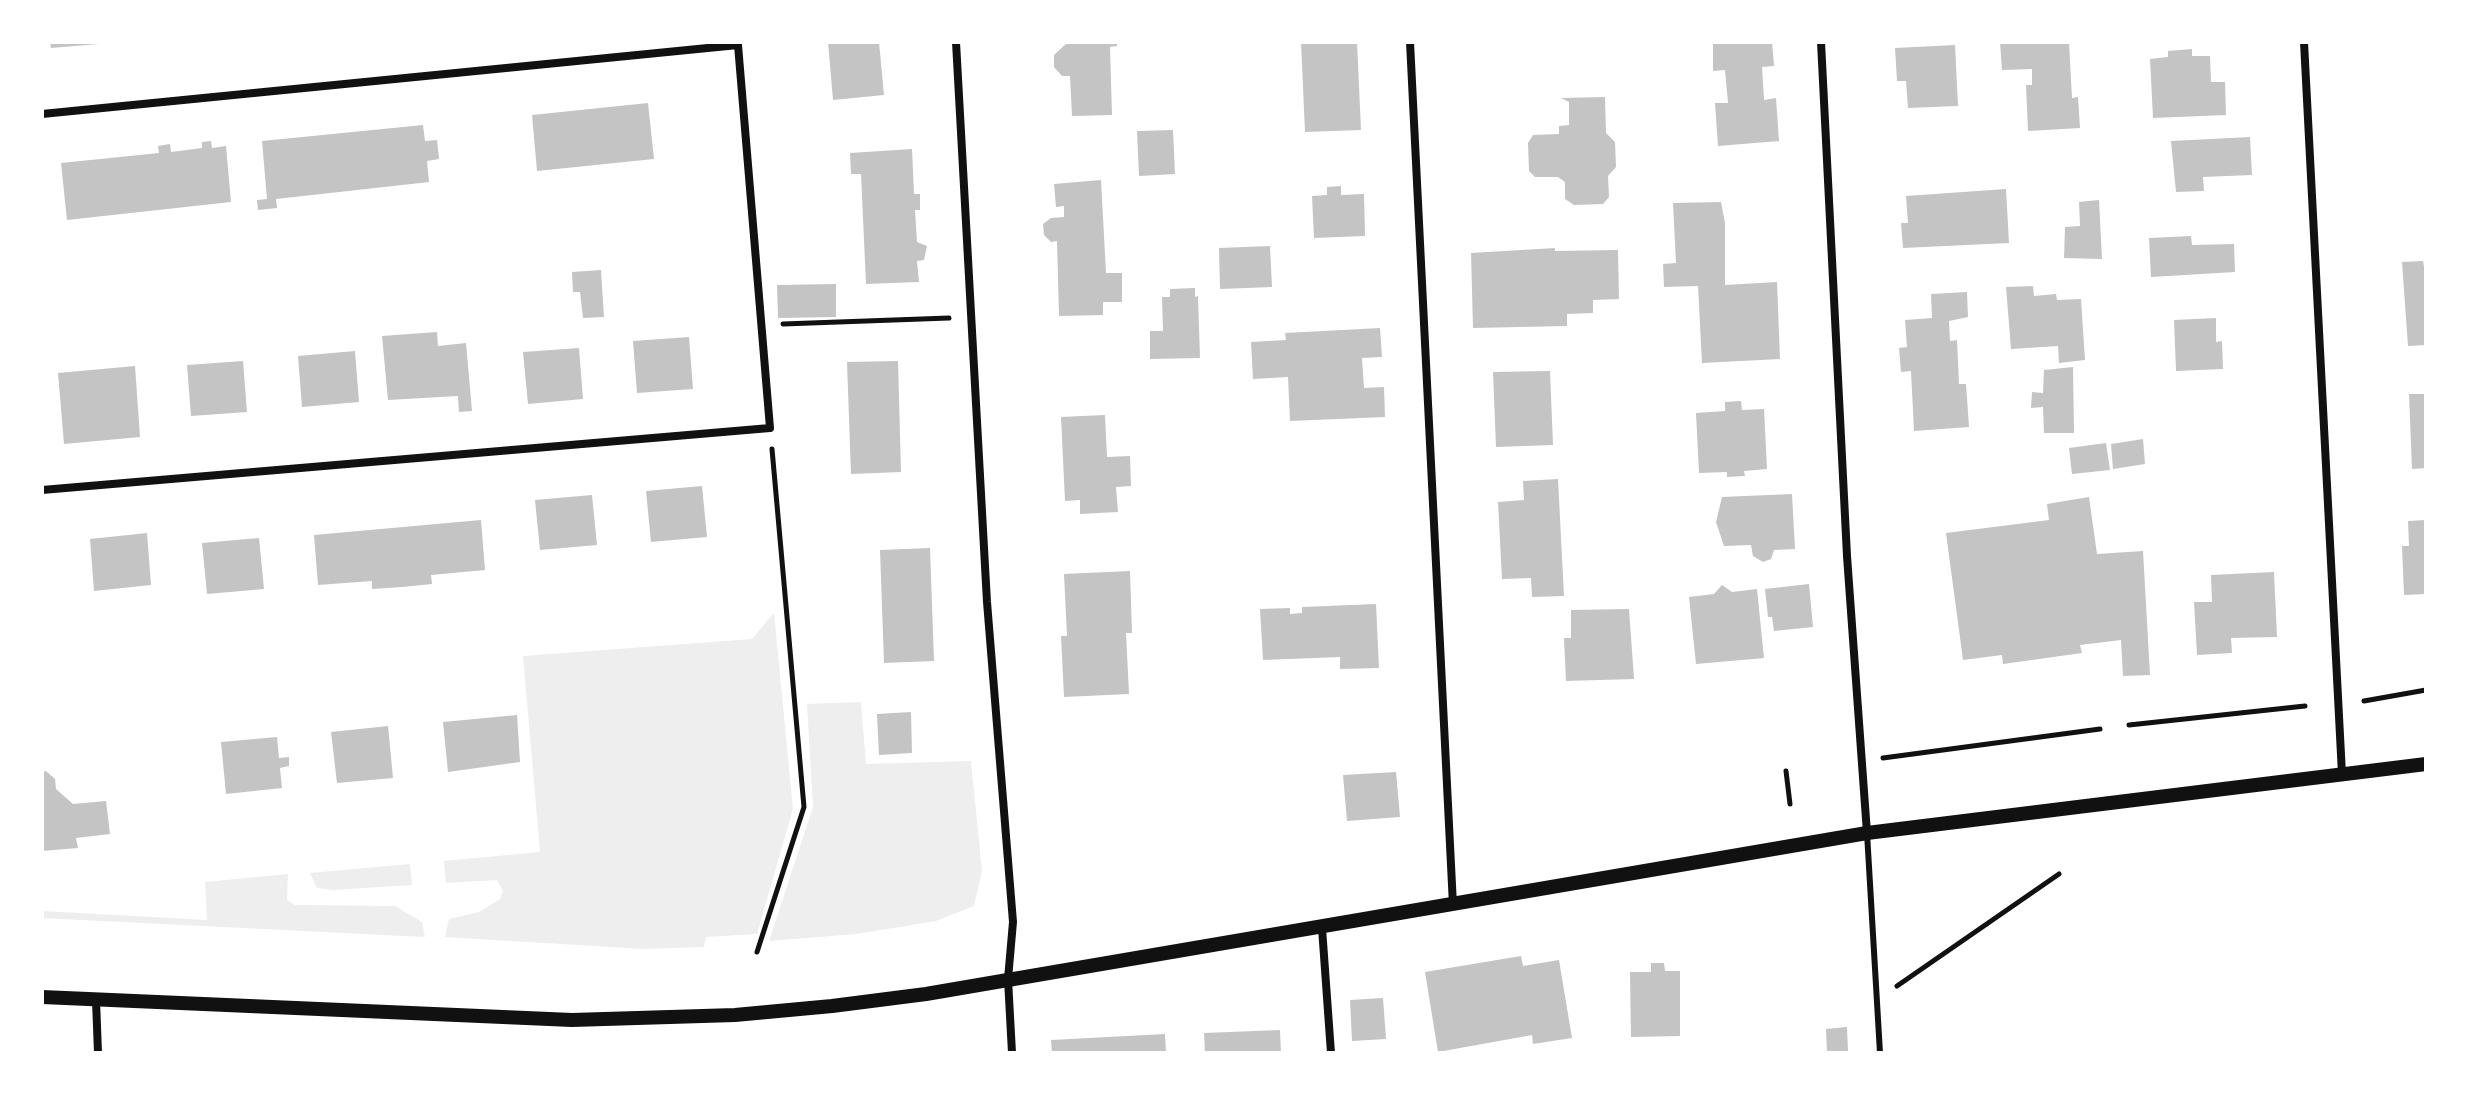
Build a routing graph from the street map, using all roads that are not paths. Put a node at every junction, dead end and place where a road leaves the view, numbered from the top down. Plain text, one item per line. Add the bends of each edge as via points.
1 (956, 42) edge
2 (1410, 42) edge
3 (1821, 42) edge
4 (2304, 42) edge
5 (42, 114) edge
6 (42, 490) edge
7 (2426, 764) edge
8 (2342, 774) junction
9 (1867, 833) junction
10 (1453, 906) junction
11 (1322, 928) junction
12 (1008, 979) junction
13 (42, 997) edge
14 (96, 1000) junction
15 (98, 1053) edge
16 (1012, 1053) edge
17 (1331, 1053) edge
18 (1880, 1053) edge

1 - 12 street via 987,602 1013,922
2 - 10 street
3 - 9 street
4 - 8 street
5 - 6 street via 738,45 770,428
7 - 8 street
8 - 9 street
9 - 10 street
9 - 18 lane
10 - 11 street
11 - 12 street
11 - 17 street
12 - 14 street via 832,1006 602,1019
12 - 16 street
13 - 14 street
14 - 15 street

